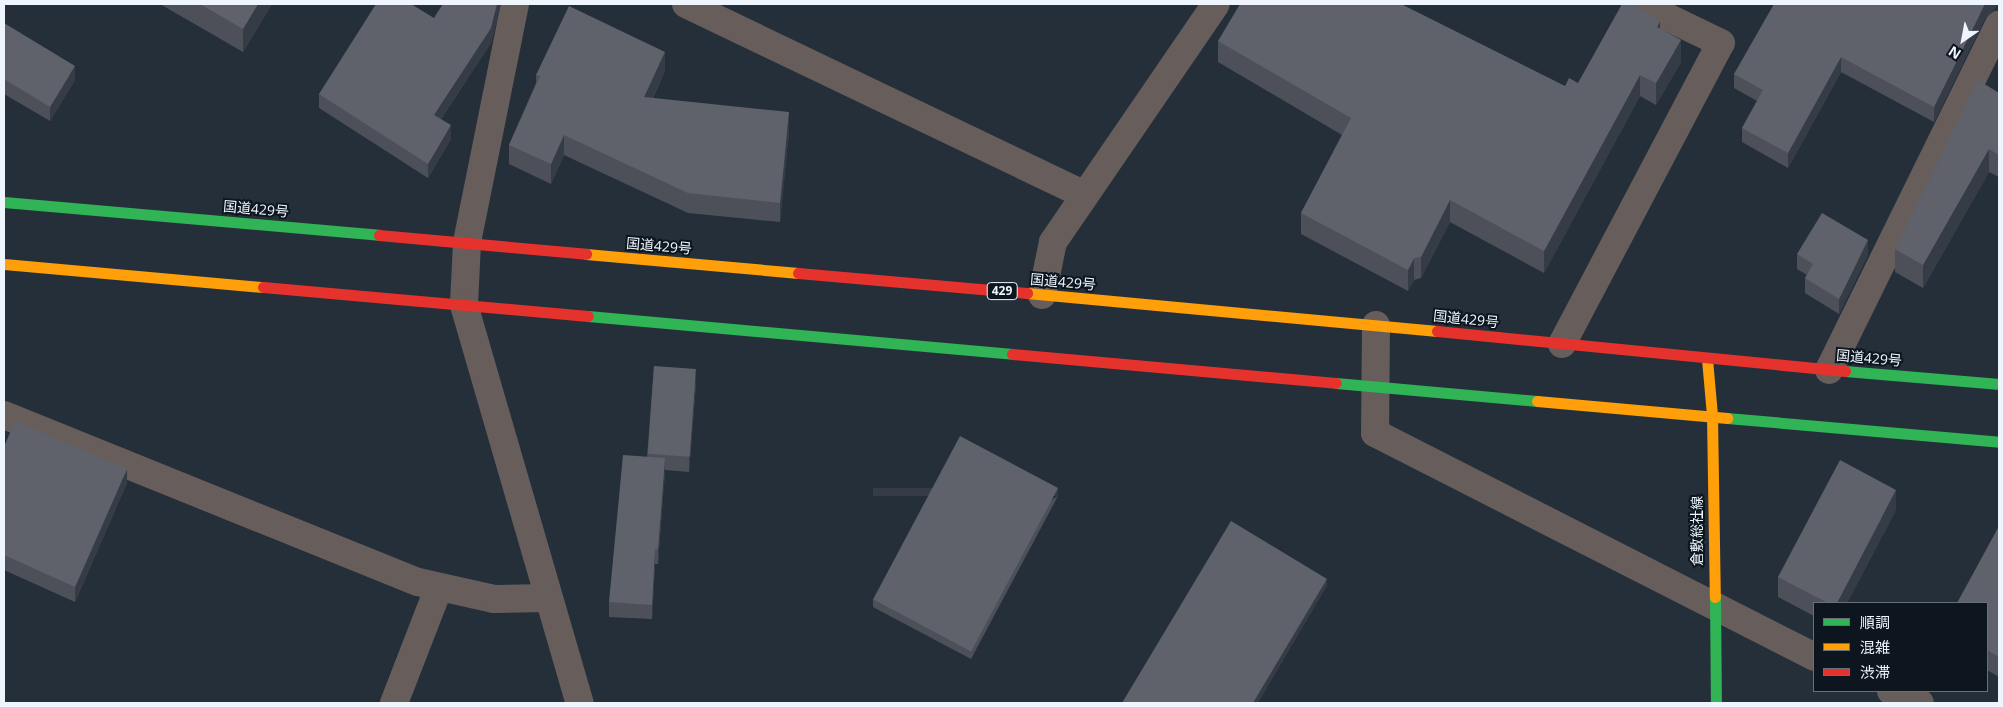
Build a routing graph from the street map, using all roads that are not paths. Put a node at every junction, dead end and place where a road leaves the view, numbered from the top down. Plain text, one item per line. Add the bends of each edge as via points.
1 (515, 4) edge
2 (686, 4) edge
3 (1216, 4) edge
4 (1645, 5) edge
5 (1999, 25) edge
6 (1086, 195) junction
7 (4, 202) edge
8 (467, 243) junction
9 (4, 264) edge
10 (1042, 295) junction
11 (464, 305) junction
12 (1376, 325) junction
13 (1562, 344) junction
14 (1707, 359) junction
15 (1830, 370) junction
16 (1999, 384) edge
17 (1375, 385) junction
18 (4, 415) edge
19 (1712, 415) junction
20 (1999, 442) edge
21 (439, 587) junction
22 (548, 598) junction
23 (1712, 606) junction
24 (1813, 657) edge
25 (1893, 692) edge
26 (394, 703) edge
27 (580, 703) edge
28 (1716, 703) edge
29 (1920, 703) edge

1 - 8 street
2 - 6 street
3 - 6 street
4 - 13 street via 1721,43
5 - 15 street
6 - 10 street via 1053,242
7 - 8 main road, 国道429号 / 429
8 - 10 main road, 国道429号 / 429
8 - 11 street
9 - 11 main road
10 - 12 main road, 国道429号 / 429
11 - 17 main road
11 - 22 street
12 - 13 main road, 国道429号 / 429
12 - 17 street
13 - 14 main road, 国道429号 / 429
14 - 15 main road, 国道429号 / 429
14 - 19 main road, 倉敷総社線
15 - 16 main road, 国道429号 / 429
17 - 19 main road
17 - 23 street via 1375,433
18 - 21 street via 418,582
19 - 20 main road
19 - 23 main road, 倉敷総社線
21 - 22 street via 494,599
21 - 26 street
22 - 27 street
23 - 24 street
23 - 28 main road, 倉敷総社線
25 - 29 street

